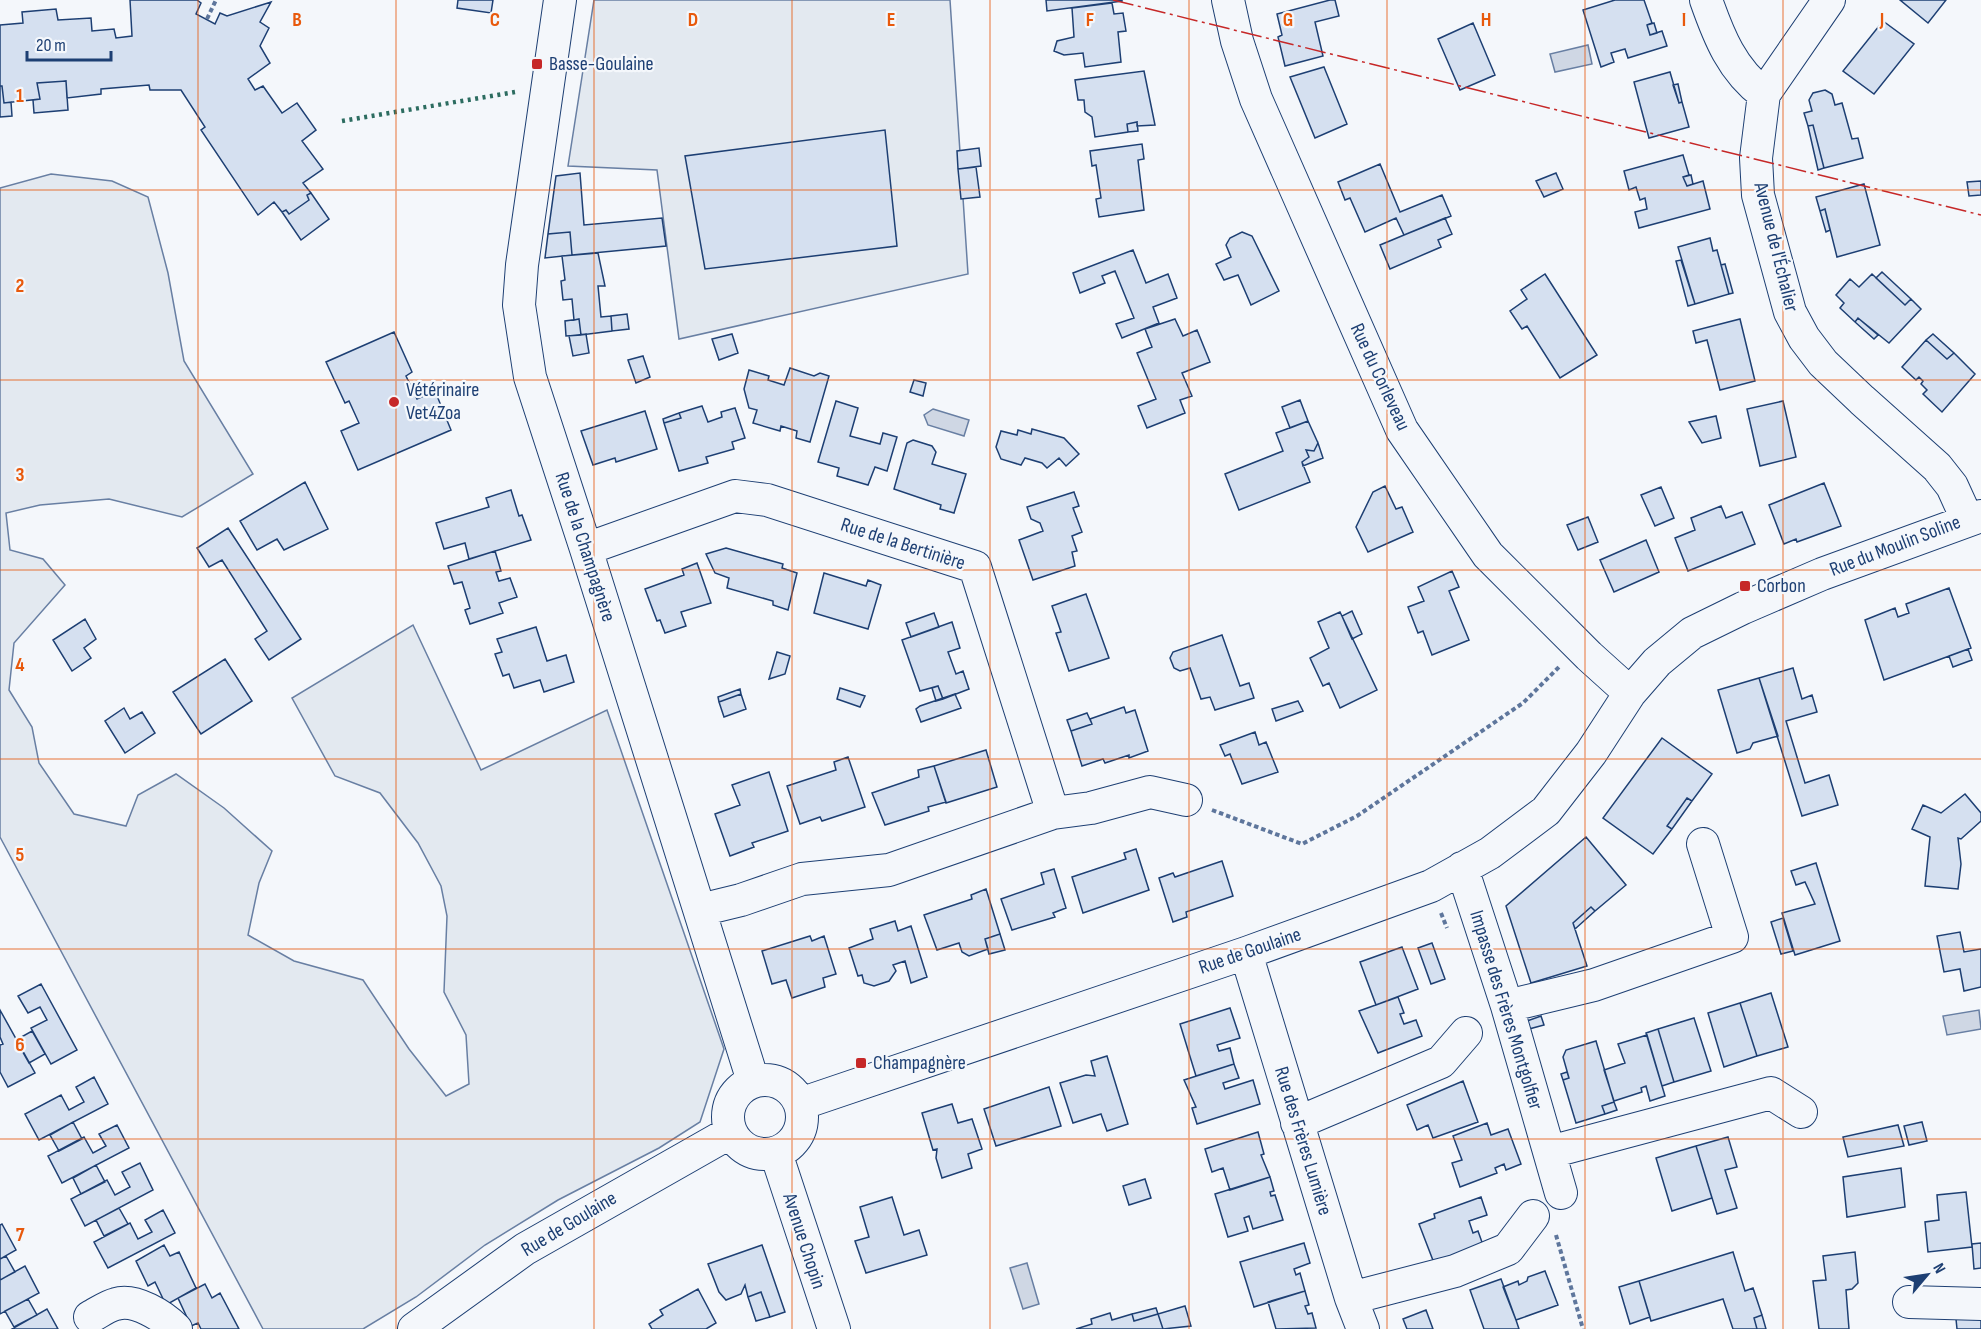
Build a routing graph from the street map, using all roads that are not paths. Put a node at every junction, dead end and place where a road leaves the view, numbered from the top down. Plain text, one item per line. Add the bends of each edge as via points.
1 (560, 0) edge
2 (1228, 0) edge
3 (1706, 0) edge
4 (1829, 0) edge
5 (1764, 94) junction
6 (1974, 518) edge
7 (586, 549) junction
8 (1630, 693) junction
9 (1186, 800) road end
10 (1053, 813) junction
11 (1703, 844) dead end
12 (1462, 868) junction
13 (700, 910) junction
14 (1246, 953) junction
15 (1507, 1006) junction
16 (1466, 1033) dead end
17 (753, 1081) junction
18 (800, 1104) junction
19 (1801, 1112) dead end
20 (1298, 1123) junction
21 (731, 1132) junction
22 (1550, 1152) junction
23 (776, 1153) junction
24 (1561, 1193) dead end
25 (1533, 1216) dead end
26 (1351, 1298) junction
27 (1909, 1302) dead end
28 (1981, 1304) edge
29 (90, 1317) dead end
30 (176, 1329) edge
31 (414, 1329) edge
32 (834, 1329) edge
33 (1363, 1329) edge

1 - 7 street, Rue de la Champagnère via 519,305 530,377
2 - 8 street, Rue du Corleveau via 1257,99 1402,429 1488,555
3 - 5 street via 1733,63
4 - 5 street, Avenue de l'Échalier
5 - 6 street, Avenue de l'Échalier via 1756,158 1758,195 1790,312 1823,363 1937,467
6 - 8 street, Rue du Moulin Soline via 1822,574 1692,633 1657,662
7 - 10 street, Rue de la Bertinière via 735,496 767,501 975,567
7 - 13 street, Rue de la Champagnère
8 - 12 street, Rue de Goulaine via 1591,753 1546,811
9 - 10 street via 1150,792 1091,808
10 - 13 street via 889,870 802,879
11 - 15 street via 1732,937 1594,985
12 - 14 street, Rue de Goulaine via 1431,886
12 - 15 street, Impasse des Frères Montgolfier
13 - 17 street, Rue de la Champagnère
14 - 18 street, Rue de Goulaine
14 - 20 street, Rue des Frères Lumière
15 - 22 street, Impasse des Frères Montgolfier
16 - 20 street via 1441,1062
17 - 18 street via 776,1081 786,1086
17 - 21 street via 742,1087 728,1108
18 - 23 street via 803,1115 796,1139
19 - 22 street via 1771,1093
20 - 26 street, Rue des Frères Lumière
21 - 23 street via 736,1142 754,1153
21 - 31 street, Rue de Goulaine via 525,1249
22 - 24 street, Impasse des Frères Montgolfier
23 - 32 street, Avenue Chopin
25 - 26 street via 1508,1250 1455,1271
26 - 33 street, Rue des Frères Lumière
27 - 28 street
29 - 30 street via 117,1303 126,1303 144,1307

